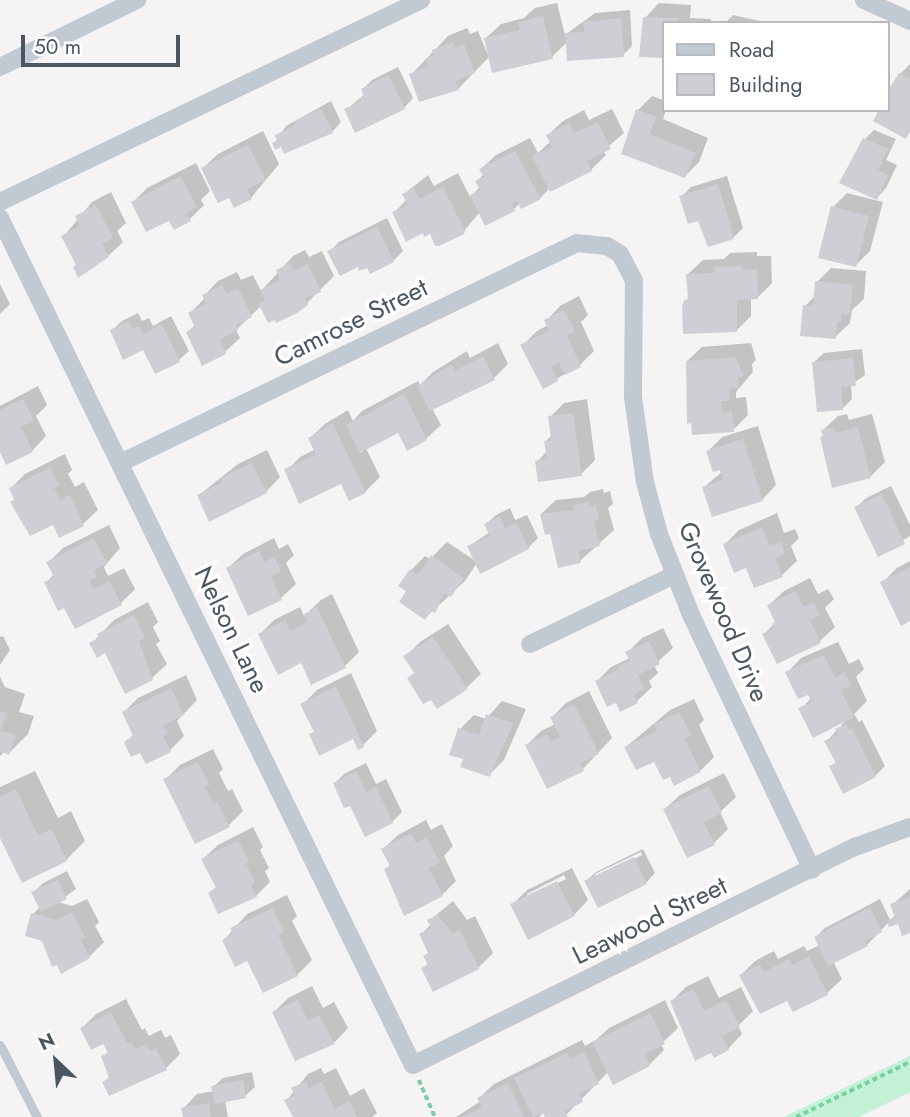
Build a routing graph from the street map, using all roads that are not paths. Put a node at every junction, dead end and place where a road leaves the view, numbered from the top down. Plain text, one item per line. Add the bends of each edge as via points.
1 (137, 0) edge
2 (421, 0) edge
3 (864, 0) edge
4 (910, 21) edge
5 (0, 67) edge
6 (0, 202) edge
7 (0, 218) edge
8 (607, 246) joint
9 (120, 463) junction
10 (674, 575) junction
11 (530, 643) dead end
12 (910, 827) edge
13 (812, 870) junction
14 (0, 1045) edge
15 (414, 1065) joint
16 (37, 1117) edge

1 - 5 street
2 - 6 street
3 - 4 street
7 - 9 street, Nelson Lane
8 - 9 street, Camrose Street via 577,243
8 - 10 street, Grovewood Drive via 620,254 634,280 633,397 638,439 645,482
9 - 15 street, Nelson Lane
10 - 11 street
10 - 13 street, Grovewood Drive
12 - 13 street, Leawood Street via 855,847
13 - 15 street, Leawood Street
14 - 16 lane

